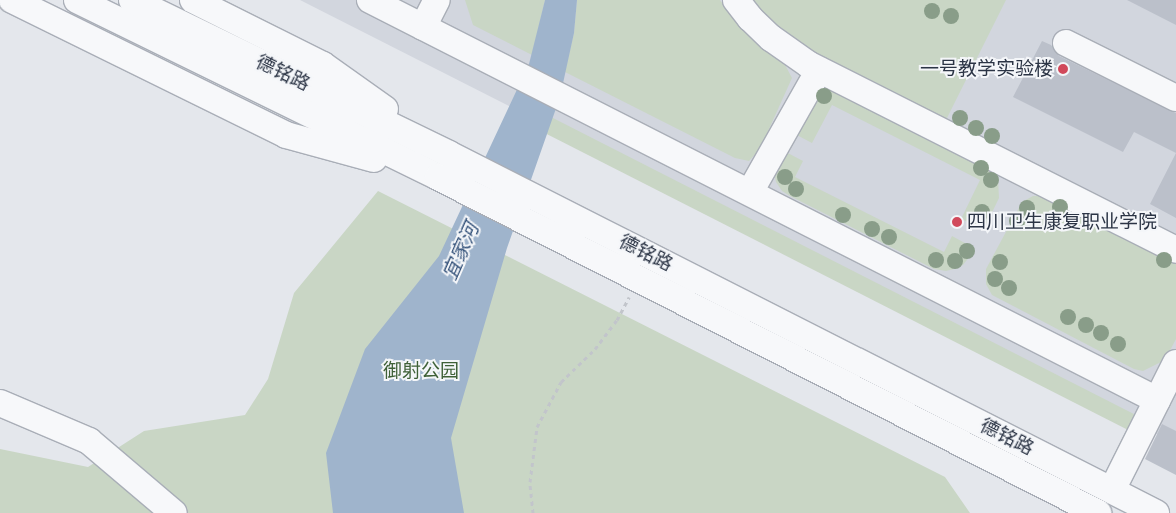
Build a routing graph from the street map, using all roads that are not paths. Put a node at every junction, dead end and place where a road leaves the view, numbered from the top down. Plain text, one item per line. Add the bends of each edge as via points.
1 (12, 0) edge
2 (77, 0) edge
3 (132, 0) edge
4 (193, 0) edge
5 (370, 0) edge
6 (437, 0) edge
7 (736, 0) edge
8 (423, 27) junction
9 (1066, 43) dead end
10 (819, 70) junction
11 (1176, 98) edge
12 (450, 154) junction
13 (438, 177) junction
14 (750, 192) junction
15 (1176, 250) edge
16 (1176, 363) edge
17 (1157, 400) junction
18 (0, 403) edge
19 (1112, 490) junction
20 (174, 513) edge
21 (1098, 513) edge
22 (1156, 513) edge

1 - 13 street via 286,135
2 - 13 street, 德铭路
3 - 12 street, 德铭路
4 - 12 street via 323,65
5 - 8 street
6 - 8 street
7 - 10 street via 771,38
8 - 14 street
9 - 11 street
10 - 14 street
10 - 15 street
12 - 19 street, 德铭路
13 - 21 street, 德铭路
14 - 17 street
16 - 17 street
17 - 19 street
18 - 20 street via 89,441
19 - 22 street, 德铭路

